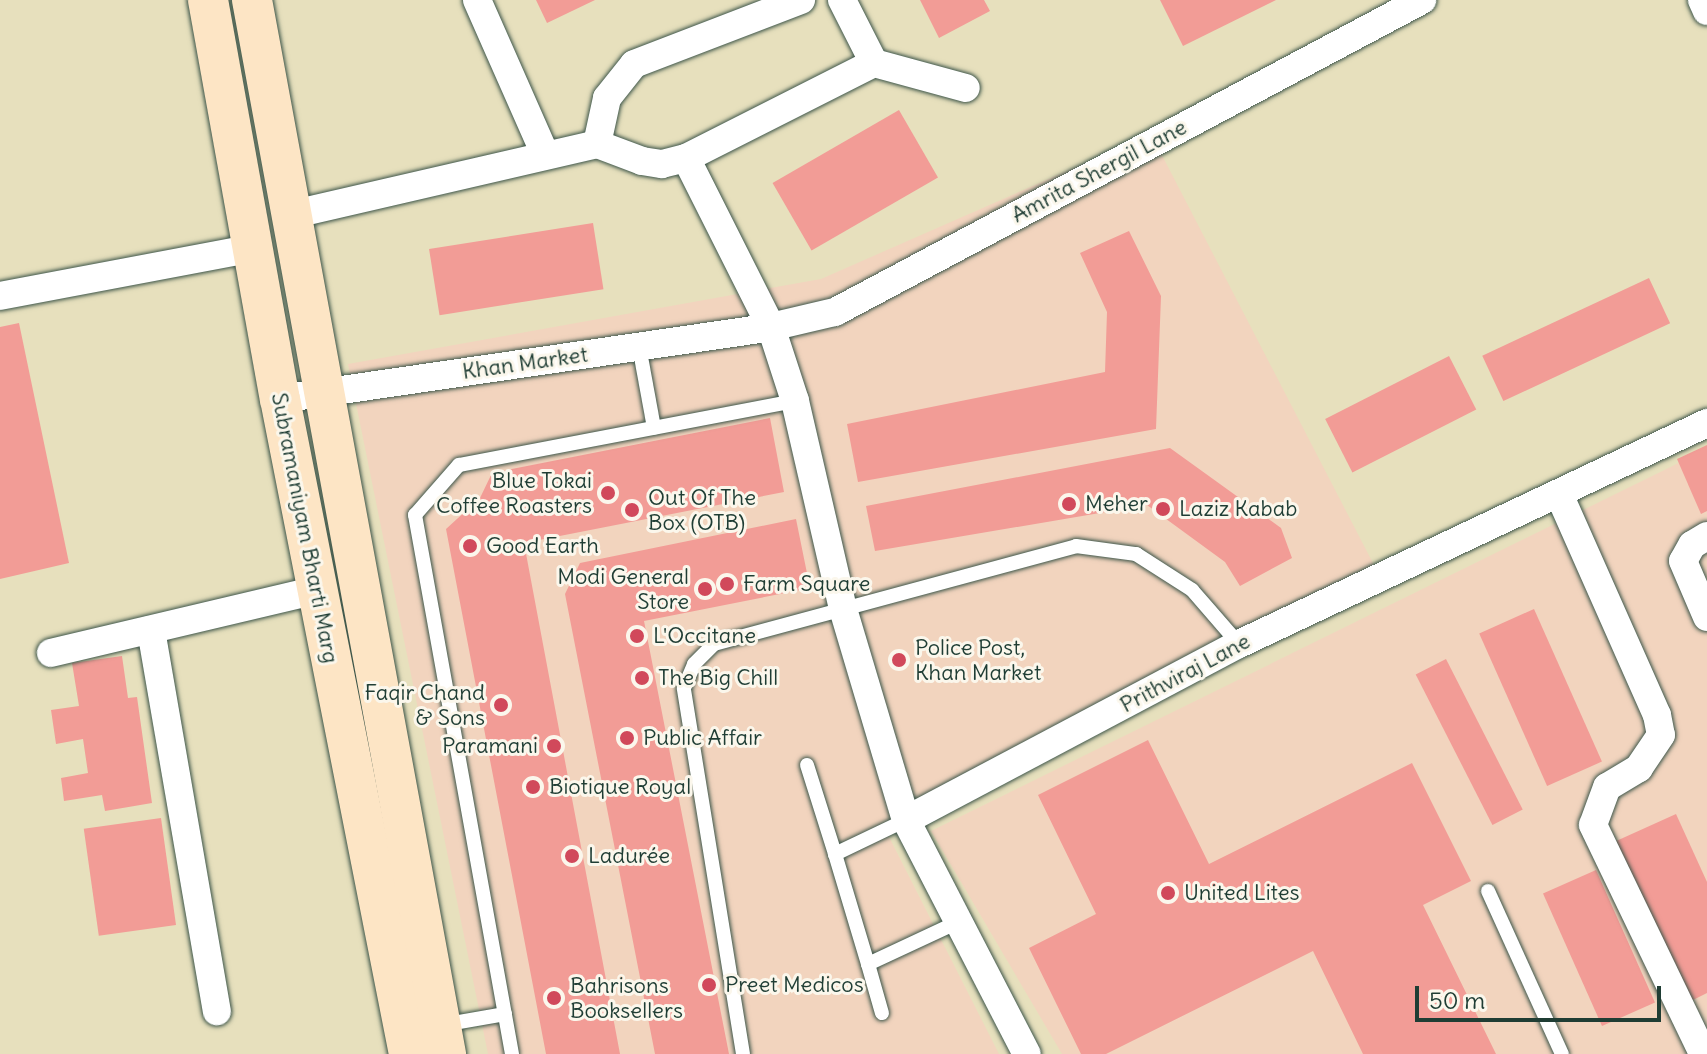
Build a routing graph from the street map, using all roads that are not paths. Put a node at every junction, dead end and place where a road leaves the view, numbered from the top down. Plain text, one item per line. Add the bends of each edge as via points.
1 (208, 0) edge
2 (252, 0) edge
3 (477, 0) edge
4 (801, 0) edge
5 (842, 0) edge
6 (1422, 0) edge
7 (1702, 0) edge
8 (1707, 11) edge
9 (874, 63) junction
10 (966, 88) dead end
11 (597, 144) junction
12 (544, 152) junction
13 (686, 158) junction
14 (290, 215) junction
15 (253, 248) junction
16 (0, 296) edge
17 (771, 327) junction
18 (639, 346) junction
19 (321, 392) junction
20 (280, 399) junction
21 (795, 401) junction
22 (1707, 423) edge
23 (654, 428) junction
24 (1559, 494) junction
25 (1707, 536) edge
26 (317, 590) junction
27 (843, 609) junction
28 (1707, 617) edge
29 (151, 630) junction
30 (1239, 644) junction
31 (51, 653) dead end
32 (807, 765) dead end
33 (906, 820) junction
34 (835, 854) junction
35 (1488, 891) dead end
36 (958, 922) junction
37 (868, 964) junction
38 (217, 1011) dead end
39 (882, 1013) dead end
40 (505, 1014) junction
41 (424, 1037) edge
42 (1021, 1052) edge
43 (512, 1054) edge
44 (743, 1054) edge
45 (1562, 1054) edge
46 (1703, 1054) edge

1 - 15 main road, Subramaniyam Bharti Marg
2 - 14 main road, Subramaniyam Bharti Marg
3 - 12 street
4 - 11 street via 634,64 607,98
5 - 9 street
6 - 17 street, Amrita Shergil Lane via 835,312
7 - 8 street
9 - 10 street
9 - 13 street
11 - 12 street
11 - 13 street via 642,161 662,164
12 - 14 street
13 - 17 street
14 - 19 main road, Subramaniyam Bharti Marg
15 - 16 street
15 - 20 main road, Subramaniyam Bharti Marg
17 - 18 street, Khan Market
17 - 21 street
18 - 19 street, Khan Market
18 - 23 lane
19 - 20 street, Khan Market
19 - 41 main road, Subramaniyam Bharti Marg
20 - 26 main road, Subramaniyam Bharti Marg
21 - 23 lane
21 - 27 street
22 - 24 street, Prithviraj Lane
23 - 40 lane via 459,465 415,515
24 - 30 street, Prithviraj Lane
24 - 46 street via 1657,715 1661,735 1639,768 1607,787 1593,825
25 - 28 street via 1692,545 1683,561
26 - 29 street
26 - 41 main road, Subramaniyam Bharti Marg
27 - 30 lane via 1076,546 1136,554 1192,590
27 - 33 street
27 - 44 lane via 714,644 685,680
29 - 31 street
29 - 38 street
30 - 33 street, Prithviraj Lane
32 - 34 lane
33 - 34 lane
33 - 36 street
34 - 37 lane
35 - 45 lane
36 - 37 lane
36 - 42 street
37 - 39 lane
40 - 41 lane
40 - 43 lane

